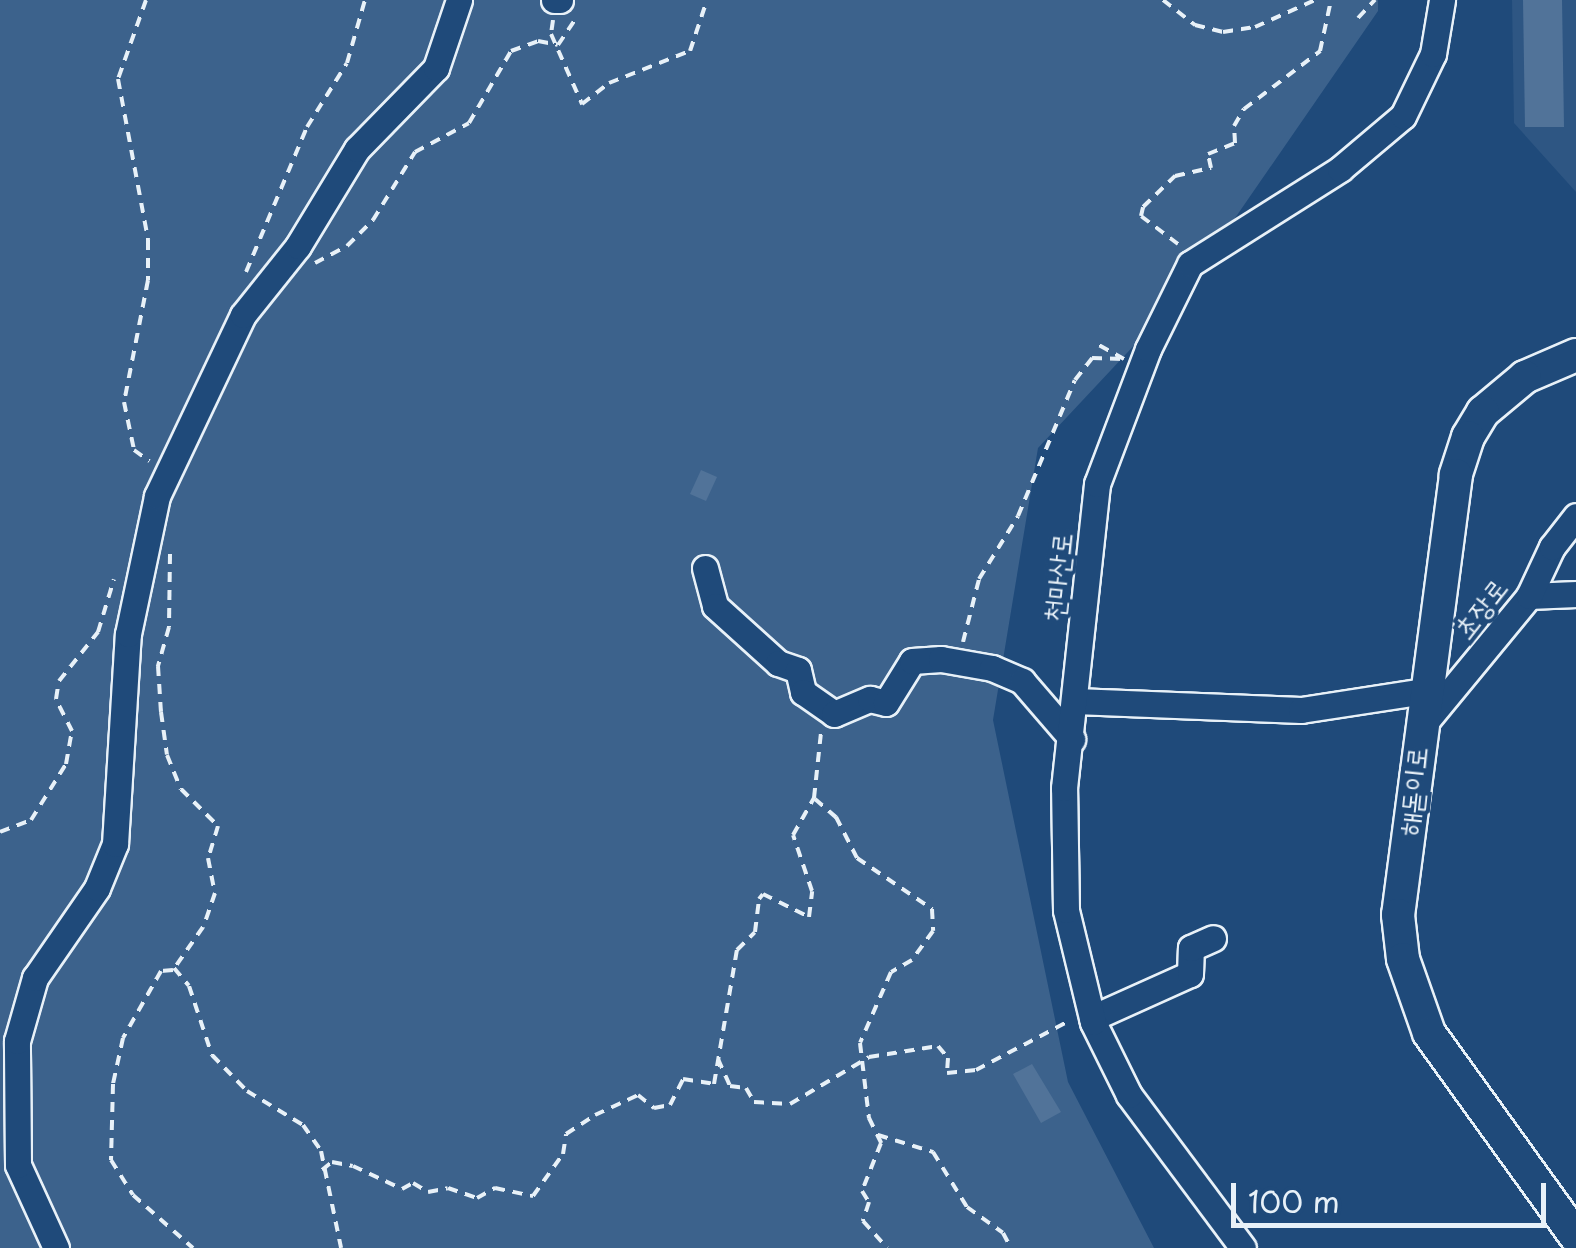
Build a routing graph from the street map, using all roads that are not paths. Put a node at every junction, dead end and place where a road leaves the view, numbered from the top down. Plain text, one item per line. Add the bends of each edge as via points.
1 (459, 0) edge
2 (1442, 0) edge
3 (1576, 355) edge
4 (1576, 516) edge
5 (705, 568) dead end
6 (1576, 594) edge
7 (1529, 596) junction
8 (1424, 691) junction
9 (1075, 701) junction
10 (1419, 730) junction
11 (1072, 739) junction
12 (1212, 938) dead end
13 (1090, 1012) junction
14 (1576, 1237) edge
15 (56, 1248) edge
16 (1244, 1248) edge

1 - 15 street via 436,68 357,148 298,246 243,315 156,496 128,634 115,844 97,888 35,978 17,1041 18,1165
2 - 9 street, 천마산로 via 1433,54 1403,116 1340,168 1195,259 1148,349 1096,484
3 - 8 main road, 해돋이로 via 1525,378 1483,412 1468,437 1456,475
4 - 7 street, 초장로
5 - 11 street via 715,606 778,663 798,670 802,692 834,714 870,699 886,703 912,662 962,661 1022,681
6 - 7 street
7 - 10 street, 초장로
8 - 9 street via 1301,710
8 - 10 main road, 해돋이로
9 - 11 street, 천마산로
10 - 14 main road, 해돋이로 via 1398,914 1414,1000 1429,1033
11 - 13 street, 천마산로 via 1064,788 1066,910
12 - 13 street via 1191,948 1190,974
13 - 16 street, 천마산로 via 1129,1095

